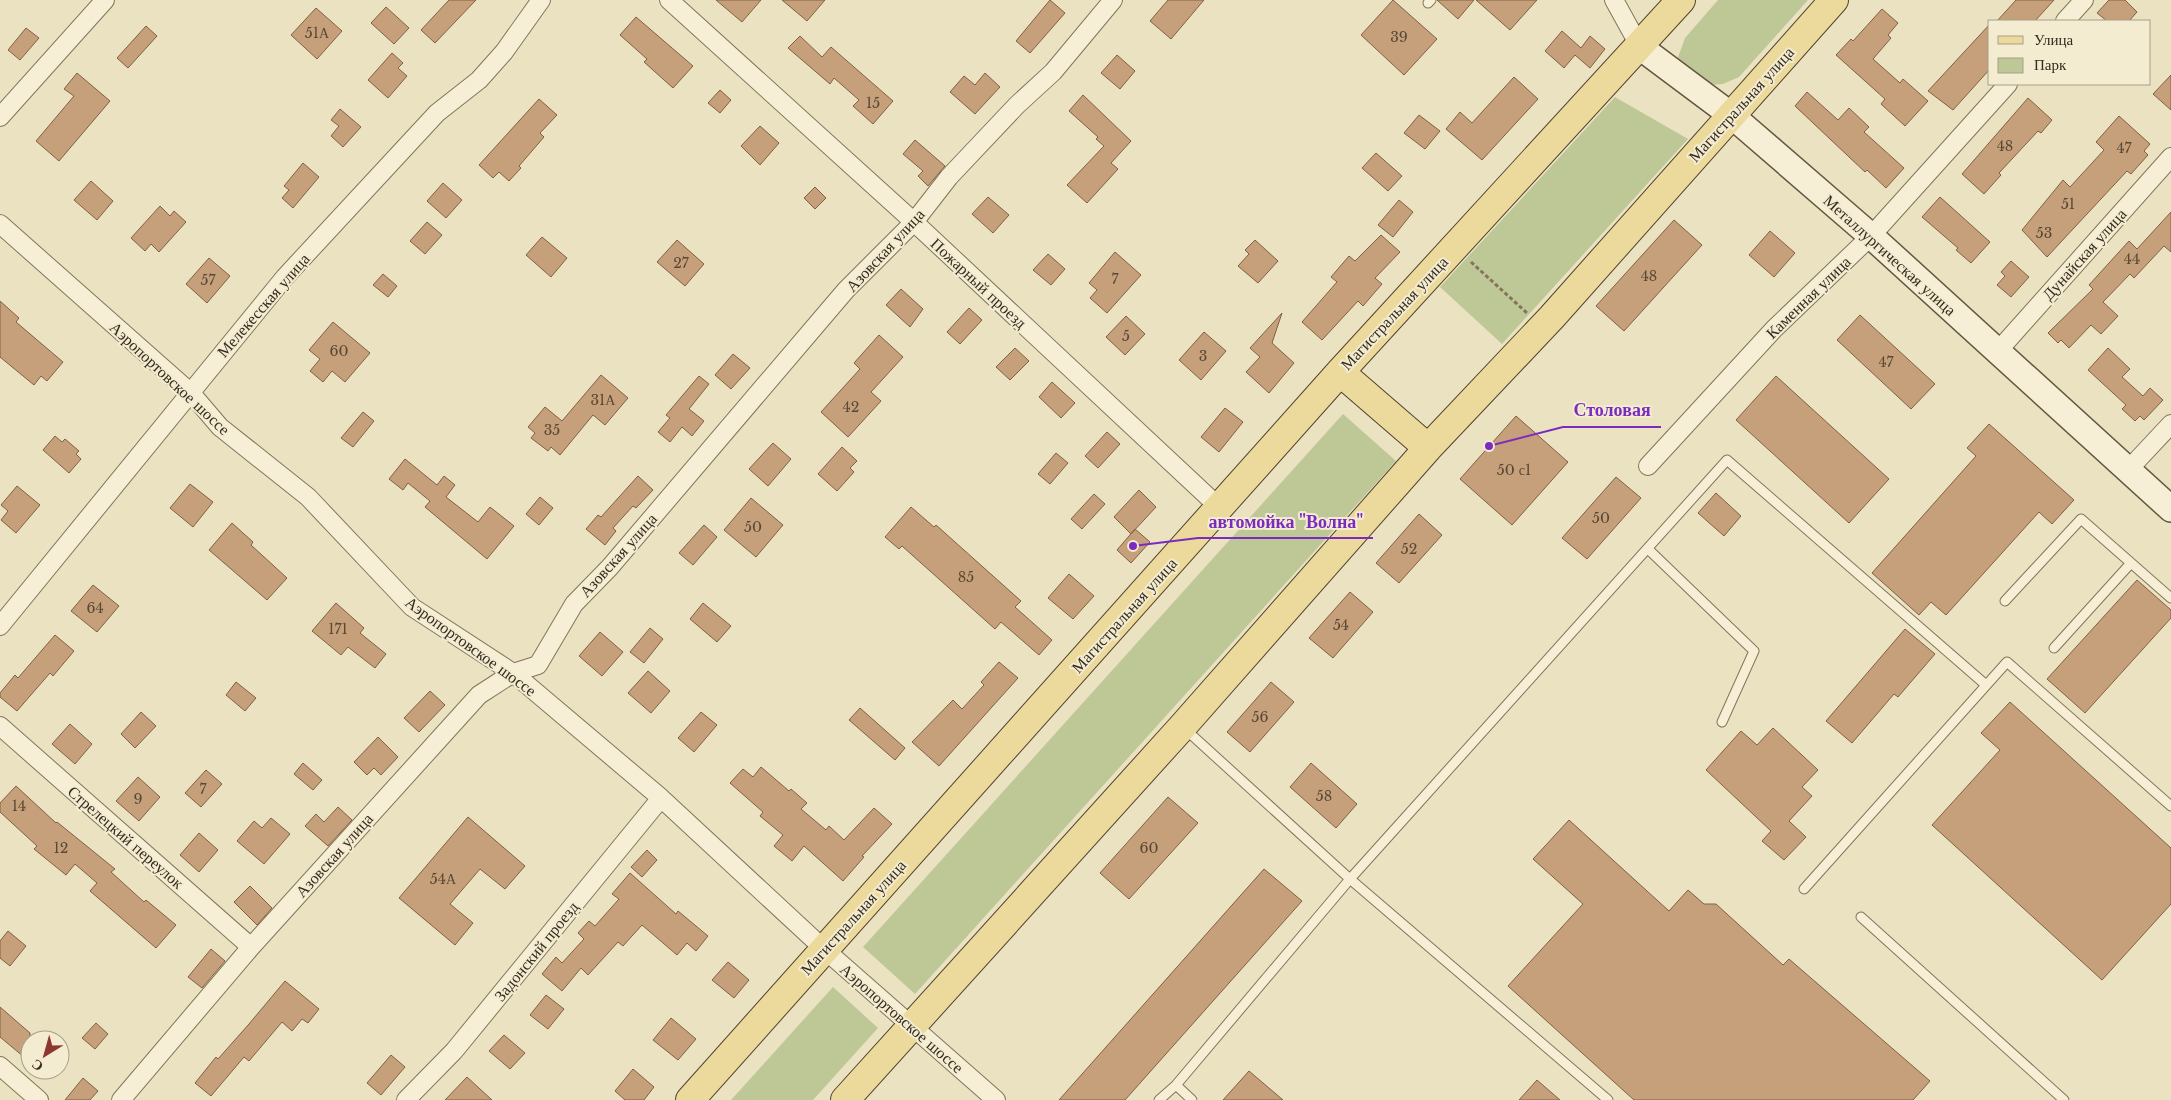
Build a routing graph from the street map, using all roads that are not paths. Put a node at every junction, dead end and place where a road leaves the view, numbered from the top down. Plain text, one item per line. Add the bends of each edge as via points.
1 (105, 0) edge
2 (542, 0) edge
3 (670, 0) edge
4 (1113, 0) edge
5 (1614, 0) edge
6 (1681, 0) edge
7 (1834, 0) edge
8 (2084, 0) edge
9 (2066, 20) edge
10 (1640, 47) junction
11 (2007, 85) edge
12 (1731, 115) junction
13 (0, 118) edge
14 (2171, 157) edge
15 (914, 222) junction
16 (0, 224) edge
17 (1871, 236) junction
18 (1997, 352) junction
19 (1340, 372) junction
20 (191, 393) junction
21 (2171, 424) edge
22 (1428, 448) junction
23 (1648, 466) dead end
24 (2128, 470) junction
25 (1220, 508) junction
26 (2171, 509) edge
27 (1648, 549) junction
28 (2131, 563) junction
29 (2171, 598) edge
30 (2005, 601) dead end
31 (0, 626) edge
32 (2054, 648) dead end
33 (514, 673) junction
34 (1986, 685) junction
35 (1722, 722) dead end
36 (0, 726) edge
37 (1182, 726) junction
38 (661, 798) junction
39 (2171, 806) edge
40 (1350, 880) junction
41 (1804, 889) dead end
42 (1861, 917) dead end
43 (251, 947) junction
44 (824, 949) junction
45 (912, 1025) junction
46 (0, 1066) edge
47 (1176, 1085) junction
48 (39, 1100) edge
49 (121, 1100) edge
50 (406, 1100) edge
51 (690, 1100) edge
52 (845, 1100) edge
53 (996, 1100) edge
54 (1159, 1100) edge
55 (1192, 1100) edge
56 (1608, 1100) edge
57 (2064, 1100) edge

1 - 13 street
2 - 20 street, Мелекесская улица via 479,80 437,113 285,277
3 - 15 street, Пожарный проезд
4 - 15 street, Азовская улица via 1053,72 1016,104 949,177
5 - 10 street, Металлургическая улица
6 - 10 main road, Магистральная улица
7 - 12 main road, Магистральная улица
8 - 9 street
10 - 12 street, Металлургическая улица
10 - 19 main road, Магистральная улица
11 - 17 street, Каменная улица
12 - 17 street, Металлургическая улица
12 - 22 main road, Магистральная улица via 1543,327
14 - 18 street, Дунайская улица
15 - 25 street, Пожарный проезд
15 - 33 street, Азовская улица via 846,290 610,567 574,604 538,665
16 - 20 street, Аэропортовское шоссе
17 - 18 street, Металлургическая улица
17 - 23 street, Каменная улица via 1774,328
18 - 24 street, Металлургическая улица
19 - 22 main road
19 - 25 main road, Магистральная улица
20 - 31 street, Мелекесская улица
20 - 33 street, Аэропортовское шоссе via 220,427 308,497 412,607
21 - 24 street
22 - 37 main road, Магистральная улица
24 - 26 street, Металлургическая улица
25 - 44 main road, Магистральная улица
27 - 34 lane via 1727,460
27 - 35 lane via 1754,651
27 - 40 lane
28 - 29 lane
28 - 30 lane via 2081,519
28 - 32 lane
33 - 38 street, Аэропортовское шоссе
33 - 43 street, Азовская улица via 479,695
34 - 39 lane via 2007,662
34 - 41 lane
36 - 43 street, Стрелецкий переулок
37 - 40 lane
37 - 45 main road, Магистральная улица
38 - 44 street, Аэропортовское шоссе
38 - 50 street, Задонский проезд via 454,1050
40 - 47 lane
40 - 56 lane
42 - 57 lane
43 - 49 street, Азовская улица
44 - 45 street, Аэропортовское шоссе
44 - 51 main road, Магистральная улица
45 - 52 main road, Магистральная улица
45 - 53 street, Аэропортовское шоссе
46 - 48 street
47 - 54 lane
47 - 55 lane

